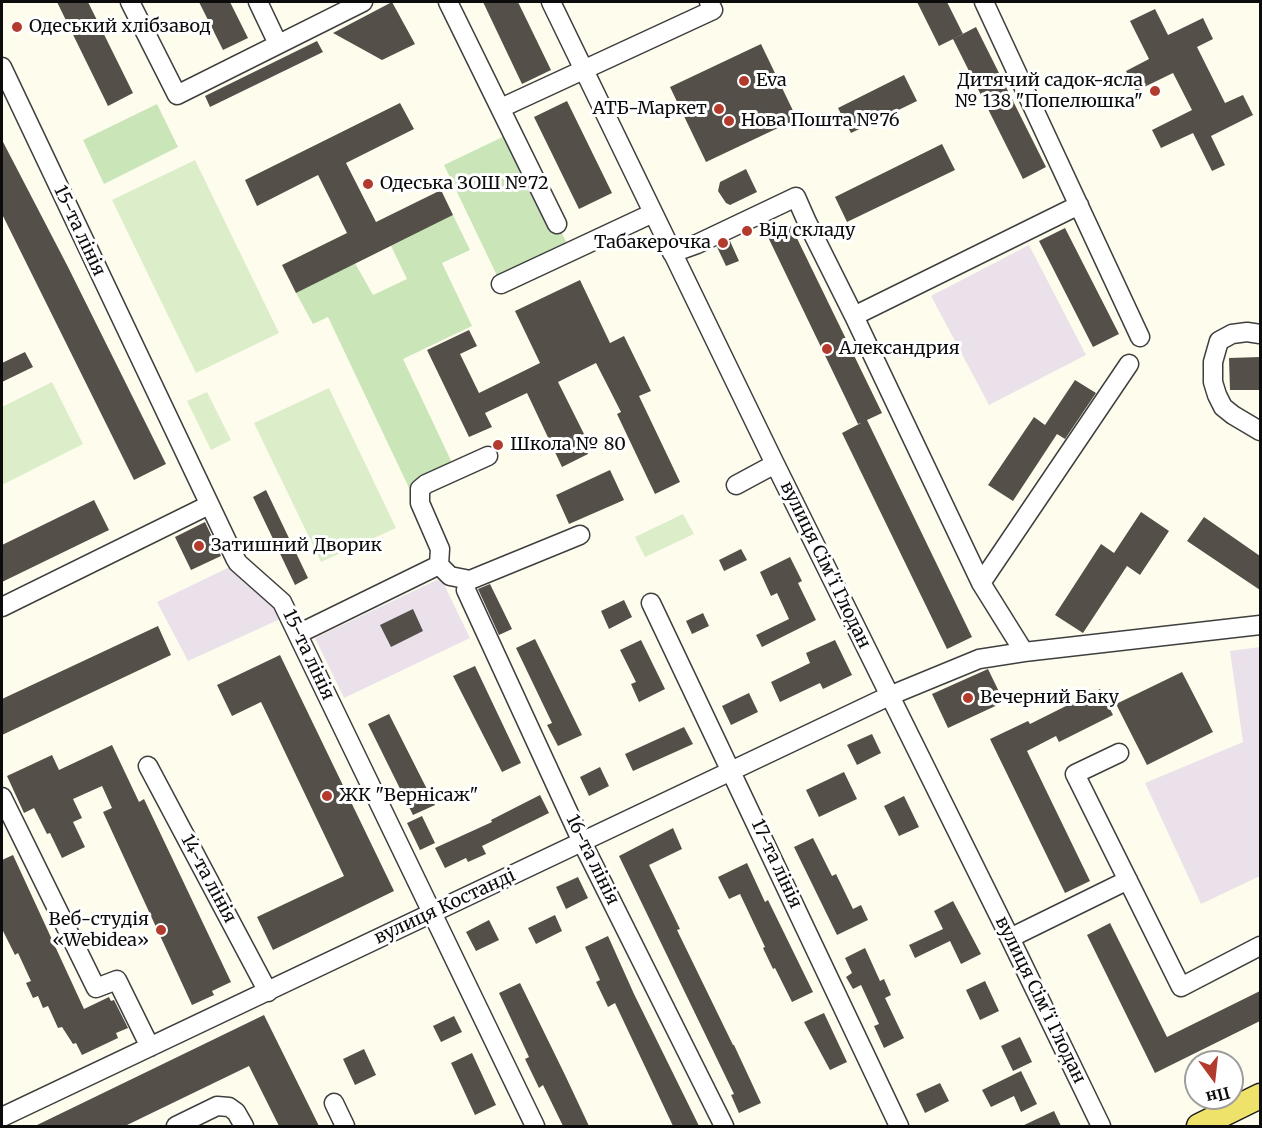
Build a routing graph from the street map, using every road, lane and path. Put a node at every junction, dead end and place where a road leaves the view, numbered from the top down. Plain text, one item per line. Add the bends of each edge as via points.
1 (130, 2) edge
2 (258, 2) edge
3 (363, 2) edge
4 (448, 2) edge
5 (551, 2) edge
6 (709, 2) edge
7 (984, 2) edge
8 (278, 44) junction
9 (2, 67) edge
10 (583, 70) junction
11 (501, 108) junction
12 (1079, 205) junction
13 (653, 213) junction
14 (557, 224) dead end
15 (672, 253) junction
16 (501, 284) dead end
17 (854, 316) junction
18 (1260, 334) edge
19 (1140, 337) dead end
20 (1129, 364) dead end
21 (1260, 431) edge
22 (488, 456) dead end
23 (775, 464) junction
24 (736, 485) dead end
25 (209, 505) junction
26 (580, 535) dead end
27 (440, 565) junction
28 (981, 583) junction
29 (466, 590) dead end
30 (651, 603) dead end
31 (2, 607) edge
32 (1260, 626) edge
33 (298, 634) junction
34 (1024, 651) junction
35 (889, 696) junction
36 (1119, 753) dead end
37 (148, 766) dead end
38 (732, 771) junction
39 (2, 797) edge
40 (582, 842) junction
41 (1128, 880) junction
42 (432, 913) junction
43 (1010, 938) junction
44 (1260, 946) edge
45 (268, 992) junction
46 (150, 1047) junction
47 (1260, 1096) edge
48 (334, 1103) dead end
49 (2, 1117) edge
50 (176, 1126) edge
51 (244, 1126) edge
52 (345, 1126) edge
53 (535, 1126) edge
54 (724, 1126) edge
55 (899, 1126) edge
56 (1101, 1126) edge
57 (1199, 1126) edge

1 - 8 street via 177,95
2 - 8 street
3 - 8 street
4 - 11 street
5 - 10 street, вулиця Сім'ї Глодан
6 - 10 street via 713,10
7 - 12 street
9 - 25 street, 15-та лінія
10 - 11 street
10 - 13 street, вулиця Сім'ї Глодан
11 - 14 street
12 - 17 street
12 - 19 street
13 - 15 street, вулиця Сім'ї Глодан
13 - 16 street
15 - 17 street via 796,197
15 - 23 street, вулиця Сім'ї Глодан
17 - 28 street
18 - 21 street via 1232,334 1219,341 1213,362 1215,389 1223,406
20 - 28 street
22 - 27 street via 420,489 420,503 440,549
23 - 24 street
23 - 35 street, вулиця Сім'ї Глодан
25 - 31 street
25 - 33 street, 15-та лінія via 238,563 282,602
26 - 27 street via 470,580 450,576
27 - 33 street
28 - 34 street
29 - 40 street, 16-та лінія
30 - 38 street, 17-та лінія
32 - 34 street, вулиця Костанді
33 - 42 street, 15-та лінія
34 - 35 street, вулиця Костанді via 979,659
35 - 38 street, вулиця Костанді
35 - 43 street, вулиця Сім'ї Глодан
36 - 41 street via 1075,774
37 - 45 street, 14-та лінія
38 - 40 street, вулиця Костанді
38 - 55 street, 17-та лінія
39 - 46 street via 96,987 117,980
40 - 42 street, вулиця Костанді
40 - 54 street, 16-та лінія
41 - 43 street
41 - 44 street via 1181,987
42 - 45 street, вулиця Костанді
42 - 53 street, 15-та лінія
43 - 56 street, вулиця Сім'ї Глодан
45 - 46 street, вулиця Костанді
46 - 49 street, вулиця Костанді
47 - 57 main road
48 - 52 street
50 - 51 street via 217,1106 236,1112

